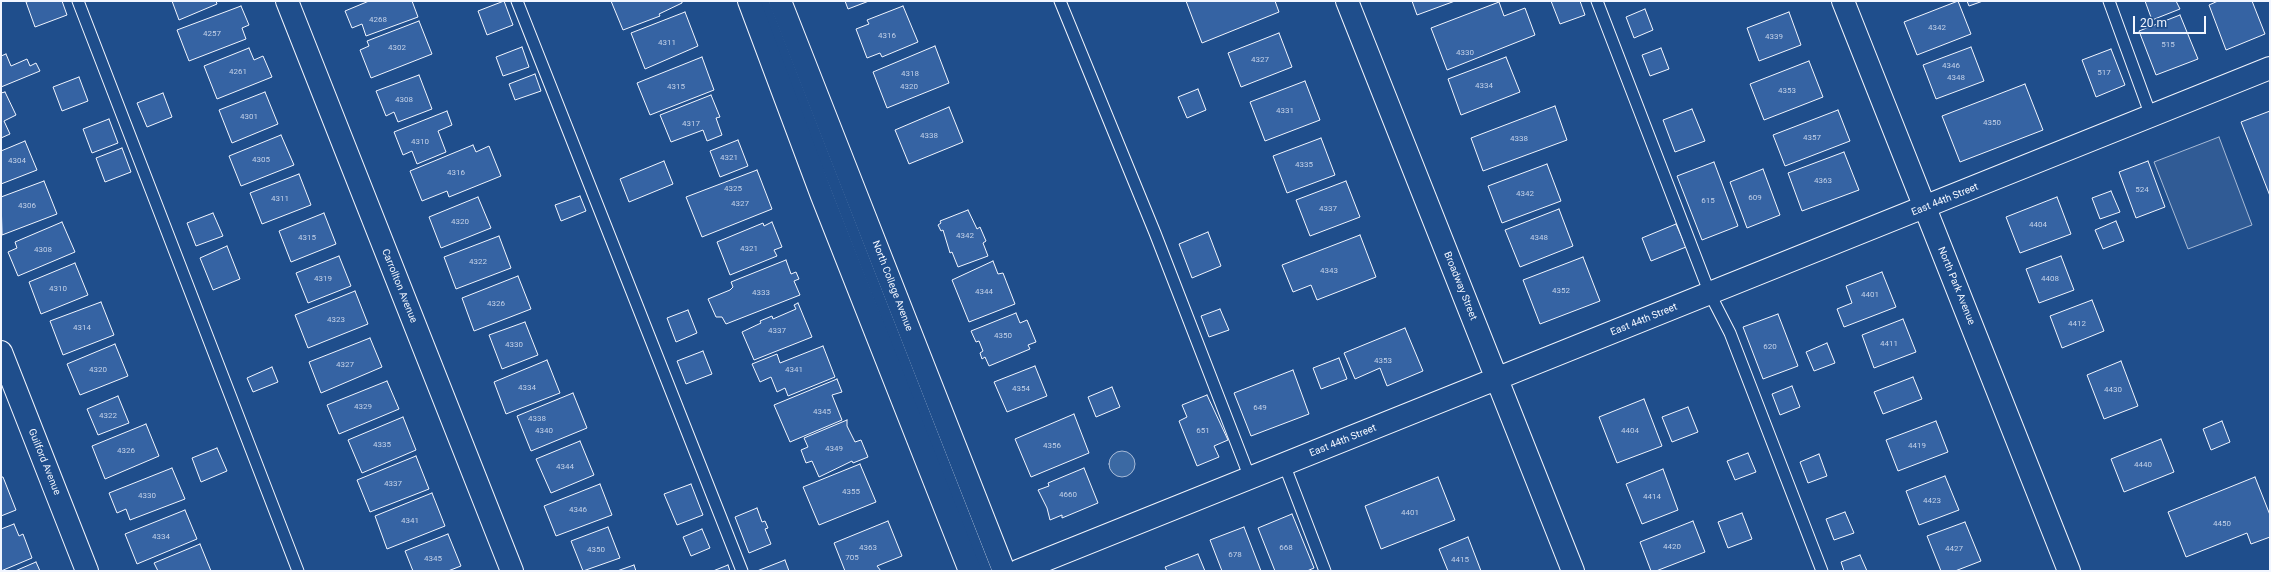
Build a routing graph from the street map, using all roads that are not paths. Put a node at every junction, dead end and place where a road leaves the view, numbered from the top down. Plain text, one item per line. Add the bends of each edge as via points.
1 (78, 1) edge
2 (287, 1) edge
3 (518, 1) edge
4 (749, 1) edge
5 (763, 1) edge
6 (780, 1) edge
7 (1060, 1) edge
8 (1347, 1) edge
9 (1597, 1) edge
10 (1843, 1) edge
11 (2109, 1) edge
12 (2270, 68) edge
13 (2151, 116) junction
14 (1925, 208) junction
15 (1710, 294) junction
16 (1, 352) edge
17 (1497, 379) junction
18 (1284, 464) junction
19 (1250, 478) junction
20 (87, 571) edge
21 (298, 571) edge
22 (512, 571) edge
23 (742, 571) edge
24 (970, 571) edge
25 (986, 571) edge
26 (1004, 571) edge
27 (1018, 571) edge
28 (1325, 571) edge
29 (1573, 571) edge
30 (1822, 571) edge
31 (2069, 571) edge

1 - 21 lane
2 - 22 street, Carrollton Avenue
3 - 23 lane
4 - 24 street via 822,196
5 - 25 lane, North College Avenue
6 - 26 street, North College Avenue
7 - 19 lane via 1158,240
8 - 17 street, Broadway Street
9 - 15 lane
10 - 14 street, North Park Avenue
11 - 13 lane
12 - 13 street, East 44th Street
13 - 14 street, East 44th Street
14 - 15 street, East 44th Street
14 - 31 street, North Park Avenue
15 - 17 street, East 44th Street
15 - 30 lane via 1730,333
16 - 20 street, Guilford Avenue
17 - 18 street, East 44th Street
17 - 29 street, Broadway Street
18 - 19 street, East 44th Street
18 - 28 lane
19 - 27 street, East 44th Street

